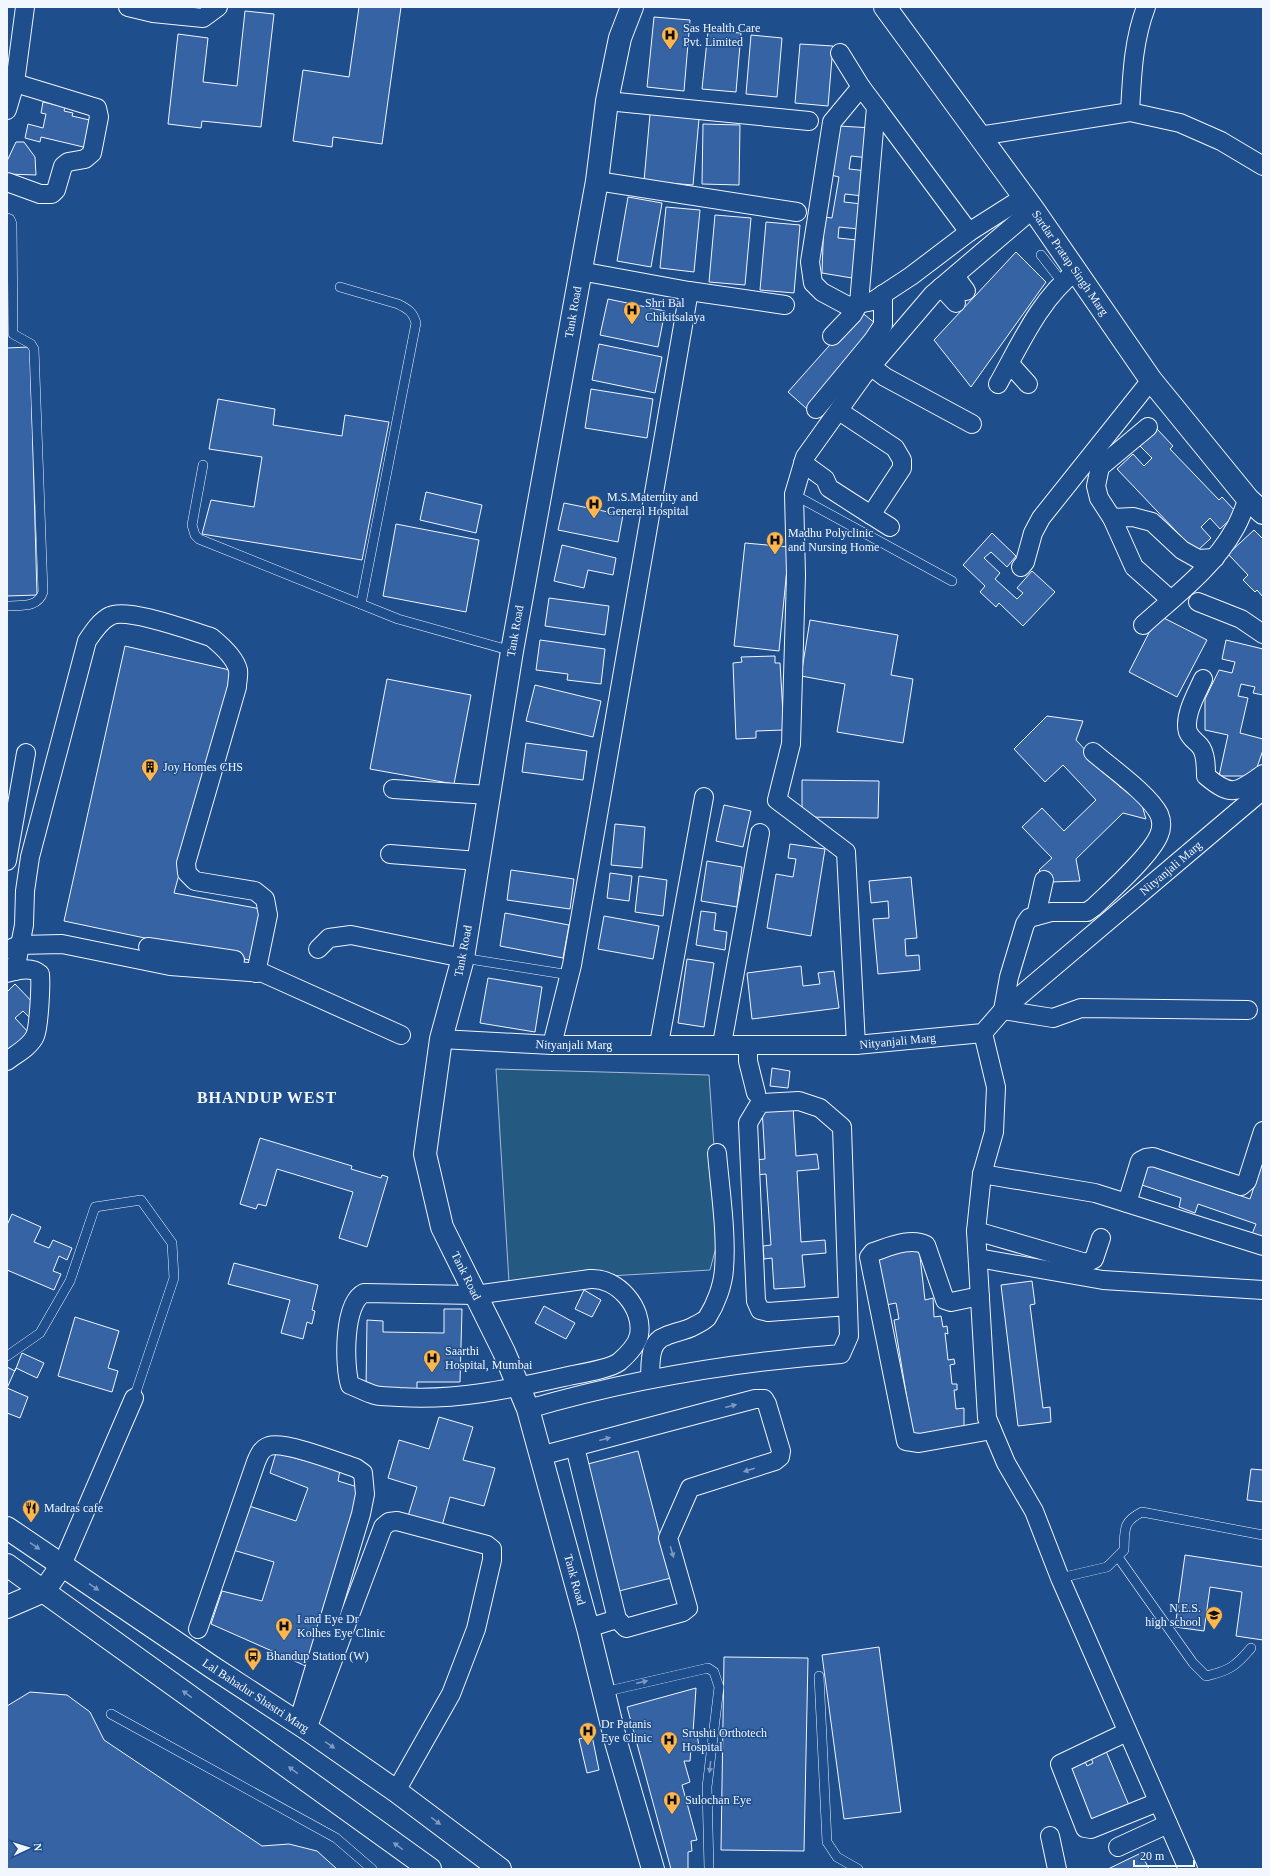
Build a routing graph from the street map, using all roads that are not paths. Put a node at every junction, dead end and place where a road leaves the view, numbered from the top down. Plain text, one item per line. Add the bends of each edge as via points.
1 (26, 7) edge
2 (128, 7) edge
3 (218, 7) edge
4 (632, 7) edge
5 (885, 7) edge
6 (1146, 7) edge
7 (840, 53) dead end
8 (15, 83) junction
9 (861, 87) junction
10 (607, 101) junction
11 (876, 107) junction
12 (7, 110) edge
13 (1130, 112) junction
14 (809, 121) dead end
15 (979, 136) junction
16 (1263, 166) edge
17 (597, 180) junction
18 (7, 182) edge
19 (1028, 204) junction
20 (797, 212) dead end
21 (7, 218) edge
22 (969, 232) junction
23 (1041, 255) dead end
24 (580, 271) junction
25 (1069, 277) junction
26 (948, 282) junction
27 (340, 287) dead end
28 (689, 291) junction
29 (882, 294) junction
30 (961, 297) dead end
31 (859, 303) junction
32 (785, 305) dead end
33 (832, 336) dead end
34 (1010, 364) junction
35 (872, 367) junction
36 (1151, 380) junction
37 (998, 384) dead end
38 (1028, 384) dead end
39 (816, 409) dead end
40 (839, 411) junction
41 (972, 424) dead end
42 (1148, 427) dead end
43 (804, 463) junction
44 (203, 465) dead end
45 (798, 497) junction
46 (1255, 506) edge
47 (871, 515) junction
48 (1112, 518) junction
49 (890, 527) dead end
50 (1215, 558) junction
51 (1021, 567) dead end
52 (952, 581) dead end
53 (1171, 600) junction
54 (1198, 602) dead end
55 (361, 604) junction
56 (7, 606) edge
57 (1143, 625) dead end
58 (1263, 634) edge
59 (512, 651) junction
60 (1203, 679) dead end
61 (1093, 752) dead end
62 (26, 753) dead end
63 (1263, 774) edge
64 (393, 789) dead end
65 (1263, 790) edge
66 (489, 795) junction
67 (704, 797) dead end
68 (760, 833) dead end
69 (390, 854) dead end
70 (7, 861) edge
71 (478, 861) junction
72 (1044, 880) dead end
73 (1036, 916) junction
74 (148, 947) dead end
75 (13, 948) edge
76 (318, 949) dead end
77 (463, 958) junction
78 (257, 968) junction
79 (11, 972) edge
80 (570, 975) junction
81 (1003, 1010) junction
82 (1248, 1010) dead end
83 (983, 1033) junction
84 (401, 1035) dead end
85 (441, 1039) junction
86 (659, 1044) junction
87 (722, 1044) junction
88 (552, 1045) junction
89 (748, 1045) junction
90 (856, 1045) junction
91 (7, 1061) edge
92 (756, 1093) dead end
93 (1263, 1131) edge
94 (717, 1153) dead end
95 (982, 1174) junction
96 (1128, 1203) junction
97 (976, 1231) junction
98 (1101, 1238) dead end
99 (1263, 1246) edge
100 (978, 1258) junction
101 (1263, 1290) edge
102 (475, 1295) junction
103 (980, 1296) junction
104 (848, 1306) junction
105 (7, 1356) edge
106 (650, 1378) junction
107 (519, 1387) junction
108 (134, 1398) joint
109 (528, 1410) junction
110 (992, 1430) junction
111 (575, 1447) junction
112 (540, 1456) junction
113 (7, 1528) edge
114 (1263, 1535) edge
115 (1118, 1557) junction
116 (62, 1565) junction
117 (15, 1571) edge
118 (1060, 1578) junction
119 (44, 1591) junction
120 (7, 1603) edge
121 (7, 1607) edge
122 (617, 1619) junction
123 (588, 1628) junction
124 (198, 1629) dead end
125 (1252, 1648) dead end
126 (819, 1676) dead end
127 (604, 1692) junction
128 (111, 1714) dead end
129 (302, 1726) junction
130 (1126, 1732) junction
131 (396, 1791) junction
132 (1158, 1802) junction
133 (1168, 1824) junction
134 (1050, 1836) dead end
135 (1118, 1847) dead end
136 (372, 1869) edge
137 (430, 1869) edge
138 (500, 1869) edge
139 (653, 1869) edge
140 (709, 1869) edge
141 (858, 1869) edge
142 (1057, 1869) edge
143 (1188, 1869) edge

1 - 8 street
2 - 3 street via 153,13 203,18
4 - 10 street, Tank Road via 620,38
5 - 15 street, Sardar Pratap Singh Marg
6 - 13 street via 1139,26 1133,64
7 - 9 street
8 - 12 street
8 - 18 street via 97,108 99,117 92,153 85,159 68,162 63,166 56,190 52,194 40,194
9 - 11 street
9 - 31 street via 832,122 810,262 812,283 822,292 848,306
10 - 14 street
10 - 17 street, Tank Road
11 - 22 street
11 - 31 street
13 - 15 street
13 - 16 street via 1180,123 1221,141
15 - 19 street, Sardar Pratap Singh Marg
17 - 20 street
17 - 24 street, Tank Road
19 - 22 street
19 - 25 street, Sardar Pratap Singh Marg
19 - 26 street
21 - 56 lane via 12,224 13,334 31,344 34,349 43,592 35,603
22 - 29 street
23 - 25 lane
24 - 28 street
24 - 59 street, Tank Road
25 - 34 street via 1036,317
25 - 36 street, Sardar Pratap Singh Marg
26 - 30 street
26 - 35 street via 933,294
27 - 55 lane via 407,308 413,314 416,323
28 - 32 street
28 - 80 street
29 - 31 street via 873,301
29 - 39 street via 883,325
31 - 33 street via 853,314
34 - 37 street
34 - 38 street
35 - 40 street
35 - 41 street via 885,377
36 - 46 street, Sardar Pratap Singh Marg
36 - 51 street via 1041,518
40 - 43 street via 805,457
40 - 47 street via 895,448 902,460 902,468
42 - 48 street via 1100,467 1096,486 1099,498
43 - 45 street
43 - 47 street via 825,479 829,488
44 - 55 lane via 192,525 199,539
45 - 52 lane
45 - 90 street via 792,744 777,800 846,852
46 - 50 street via 1234,530
47 - 49 street
48 - 50 street via 1133,517 1152,522 1182,550 1198,559
48 - 53 street via 1134,567
50 - 53 street
53 - 57 street
54 - 58 street via 1241,619
55 - 59 lane via 398,619
59 - 66 street, Tank Road
60 - 63 street via 1187,718 1188,731 1192,739 1201,746 1206,776 1218,786 1236,791
61 - 73 street via 1149,800 1159,814 1162,824 1159,835 1151,849 1087,912 1051,912
62 - 70 street
64 - 66 street
65 - 81 street, Nityanjali Marg
66 - 71 street, Tank Road
67 - 86 street
68 - 87 street
69 - 71 street
71 - 77 street, Tank Road
72 - 73 street
73 - 81 street via 1029,918 1025,924 1009,977
74 - 78 street
75 - 78 street via 62,944 170,966
75 - 78 street via 24,925 30,857 87,641 95,628 111,616 134,615 211,637 232,658 238,670 237,687 186,863 187,873 195,881 255,892 266,899 268,915
75 - 79 street
76 - 77 street via 329,938 350,935
77 - 80 lane
77 - 85 street, Tank Road
78 - 84 street via 263,973
79 - 91 street via 30,969 36,971 40,974 41,986 35,1036 28,1046
80 - 88 street
81 - 82 street via 1053,1018 1081,1008
81 - 83 street, Nityanjali Marg
83 - 90 street, Nityanjali Marg
83 - 95 street via 996,1087 994,1132
85 - 88 street, Nityanjali Marg
85 - 102 street, Tank Road via 425,1154 442,1227
86 - 87 street, Nityanjali Marg
86 - 88 street, Nityanjali Marg
87 - 89 street, Nityanjali Marg
89 - 90 street, Nityanjali Marg
89 - 92 street via 748,1061
93 - 96 street via 1247,1181 1241,1186 1153,1157 1146,1158 1140,1161
94 - 106 street via 724,1238 722,1285 706,1319 686,1331 665,1336 656,1342 652,1352
95 - 96 street via 1095,1193
95 - 97 street
96 - 99 street
97 - 98 street via 1086,1263 1094,1258
97 - 100 street
100 - 101 street via 1103,1280
100 - 103 street
102 - 107 street, Tank Road
102 - 107 street via 596,1279 616,1286 635,1308 639,1337 618,1363
102 - 107 street via 364,1293 358,1296 350,1316 346,1343 346,1374 350,1385 375,1395 425,1399
103 - 110 street via 987,1418
103 - 110 street via 951,1302 945,1300 926,1245 921,1242 913,1241 873,1252 869,1257 906,1441 919,1443
104 - 104 street via 842,1127 820,1108 799,1101 760,1103 748,1123 756,1301 760,1310 768,1312
104 - 106 street via 849,1336 841,1354 783,1358
105 - 108 lane via 40,1333 70,1281 95,1207 141,1200 172,1243 174,1278
106 - 109 street
107 - 109 street, Tank Road
108 - 116 street
109 - 112 street, Tank Road
110 - 118 street via 1006,1463 1034,1511
111 - 112 street
111 - 122 street
111 -> 122 street via 755,1399 764,1399 781,1451 775,1462 690,1488 668,1538 688,1608 683,1612 626,1628
112 - 123 street, Tank Road
113 -> 116 street, Lal Bahadur Shastri Marg
114 - 115 lane via 1142,1512 1132,1517 1125,1526 1124,1550
115 - 118 lane via 1107,1567
115 - 125 lane via 1193,1663 1206,1676 1224,1672 1239,1662
116 - 119 street
116 -> 129 street, Lal Bahadur Shastri Marg
117 - 119 street
117 - 120 street
118 - 130 street
119 - 121 street
137 -> 119 street
122 - 123 street
123 - 127 street, Tank Road
124 - 129 street via 261,1451 269,1446 285,1445 356,1468 362,1473 365,1494 361,1514
126 - 141 lane via 827,1842 837,1857
127 - 139 street, Tank Road
127 -> 140 lane via 708,1668 714,1672 719,1686 707,1787
128 - 136 lane via 336,1838
129 -> 131 street, Lal Bahadur Shastri Marg
129 - 131 street via 383,1526 398,1521 487,1544 492,1549 492,1560 476,1628 451,1694
130 - 132 street
130 - 132 street via 1060,1764 1085,1828 1091,1829
131 -> 138 street, Lal Bahadur Shastri Marg
132 - 133 street
133 - 135 street
133 - 143 street
134 - 142 street

